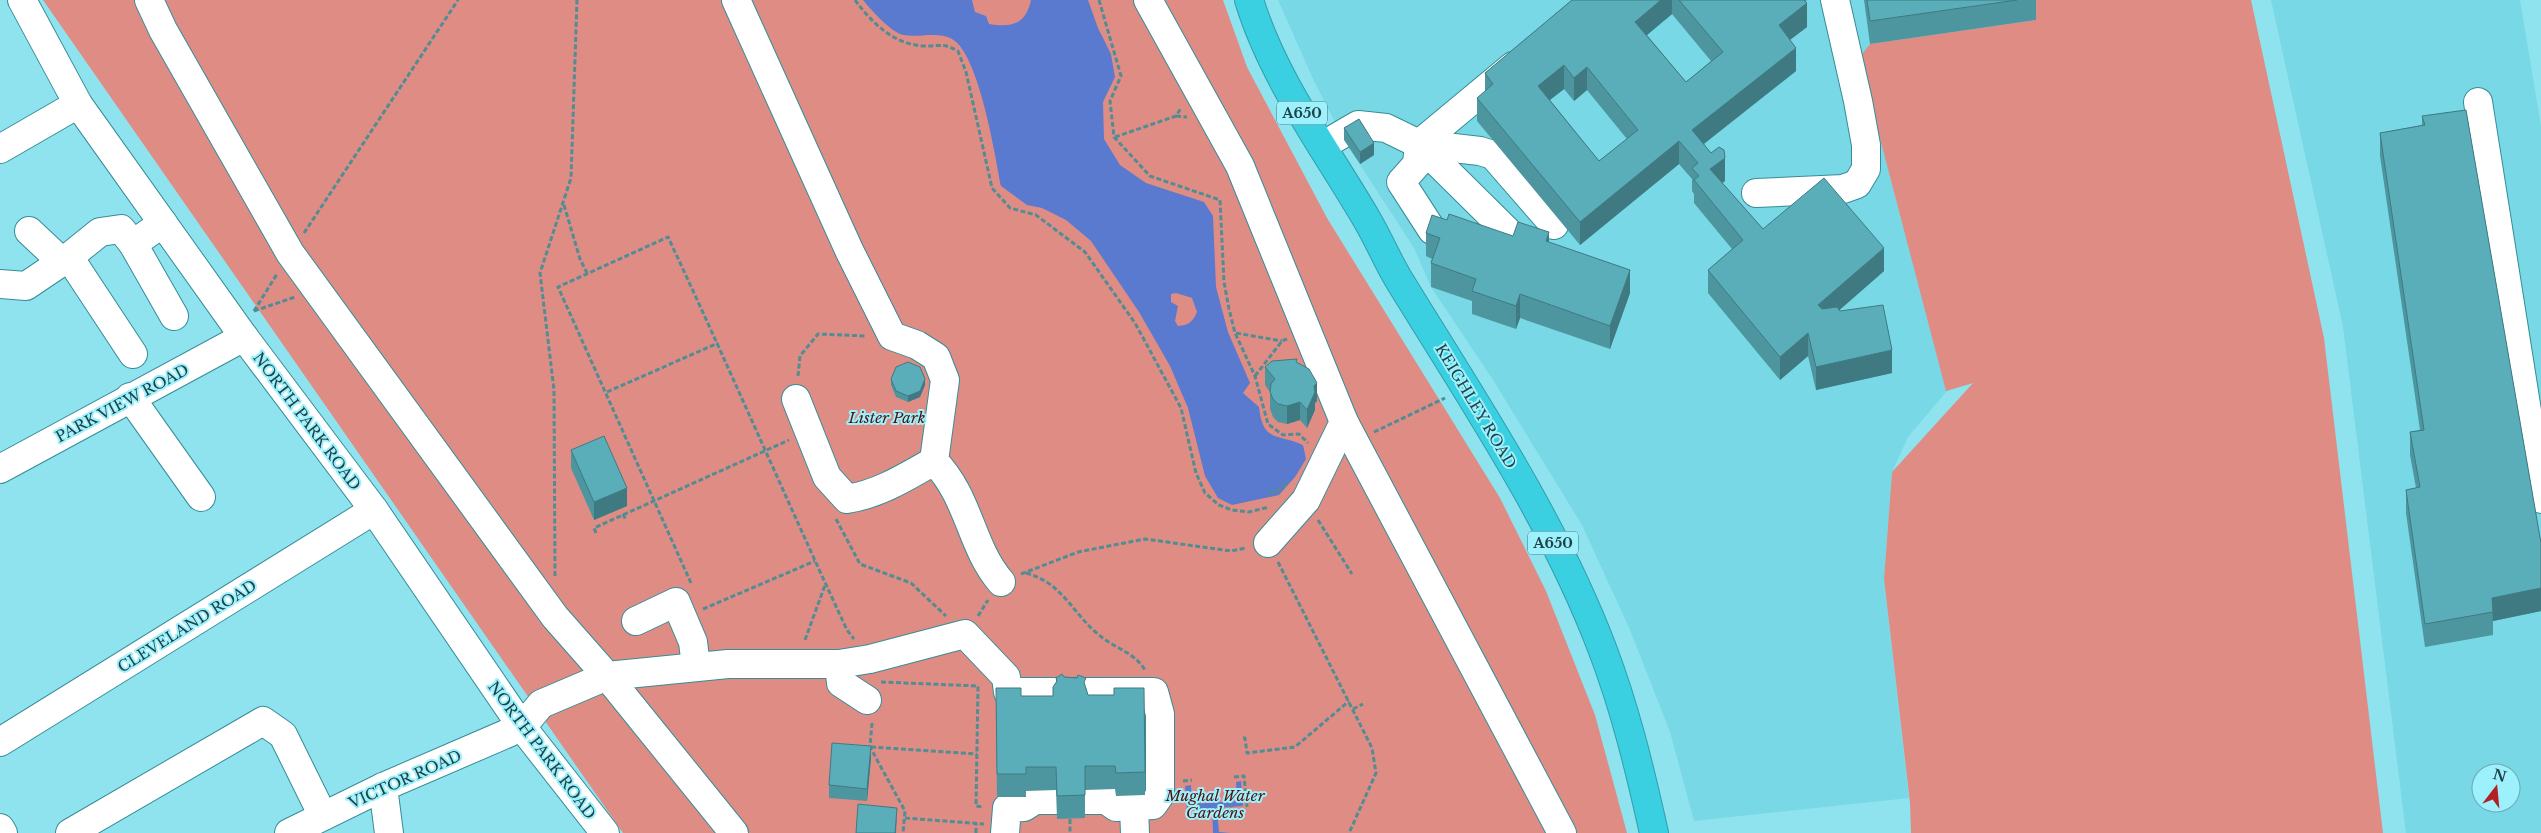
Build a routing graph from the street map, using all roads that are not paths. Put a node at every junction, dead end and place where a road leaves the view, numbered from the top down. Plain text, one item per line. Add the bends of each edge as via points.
1 (22, 0) edge
2 (149, 0) edge
3 (736, 0) edge
4 (1148, 0) edge
5 (1249, 0) edge
6 (1835, 0) edge
7 (1532, 50) edge
8 (2478, 102) dead end
9 (78, 104) junction
10 (1419, 144) junction
11 (1322, 146) junction
12 (0, 149) edge
13 (1756, 193) dead end
14 (163, 224) junction
15 (1554, 225) dead end
16 (1432, 230) edge
17 (29, 231) dead end
18 (1507, 231) dead end
19 (132, 244) junction
20 (66, 259) junction
21 (0, 284) edge
22 (174, 316) dead end
23 (244, 337) junction
24 (133, 354) dead end
25 (130, 397) junction
26 (796, 399) road end
27 (1342, 438) junction
28 (934, 461) junction
29 (0, 469) edge
30 (201, 497) dead end
31 (2541, 499) edge
32 (374, 510) junction
33 (1268, 544) road end
34 (1001, 582) dead end
35 (636, 621) dead end
36 (839, 664) junction
37 (696, 666) junction
38 (607, 676) junction
39 (870, 701) road end
40 (522, 727) junction
41 (0, 742) edge
42 (383, 787) junction
43 (323, 816) junction
44 (1134, 820) edge
45 (0, 828) edge
46 (3, 833) edge
47 (70, 833) edge
48 (289, 833) edge
49 (389, 833) edge
50 (605, 833) edge
51 (734, 833) edge
52 (1005, 833) edge
53 (1562, 833) edge
54 (1654, 833) edge

1 - 9 street, NORTH PARK ROAD
2 - 38 street via 163,30 294,257 555,617
3 - 28 street via 845,241 892,336 936,357 945,380
4 - 27 street via 1240,166 1294,336
5 - 11 highway, KEIGHLEY ROAD / A650 via 1255,20 1294,100
6 - 13 street via 1866,145 1866,169 1857,184 1843,189
7 - 10 street
8 - 31 street
9 - 12 street
9 - 14 street, NORTH PARK ROAD
10 - 11 street via 1386,128 1358,125
10 - 15 street via 1493,155
10 - 16 street via 1417,164 1401,182
10 - 18 street
11 - 54 highway, KEIGHLEY ROAD / A650 via 1511,462 1579,593 1628,724
14 - 19 street
14 - 23 street, NORTH PARK ROAD
17 - 20 street
19 - 20 street via 121,229 100,232
19 - 22 street
20 - 21 street via 26,286
20 - 24 street
23 - 25 street, PARK VIEW ROAD
23 - 32 street, NORTH PARK ROAD
25 - 29 street, PARK VIEW ROAD
25 - 30 street
26 - 28 street via 828,477 847,499 866,496
27 - 33 street via 1306,500
27 - 53 street
28 - 34 street via 956,490 993,573
32 - 40 street, NORTH PARK ROAD
32 - 41 street, CLEVELAND ROAD
35 - 37 street via 676,602 693,642
36 - 37 street
36 - 39 street via 841,683
36 - 44 street via 965,634 1006,677 1008,692 1154,692 1160,714 1160,794 1153,805
37 - 38 street
38 - 40 street via 541,704
38 - 51 street
40 - 42 street, VICTOR ROAD
40 - 50 street, NORTH PARK ROAD
42 - 43 street, VICTOR ROAD
42 - 49 street
43 - 47 street via 283,734 263,721
43 - 48 street, VICTOR ROAD
44 - 52 street via 1106,800 1070,806 1035,800 1024,808 1007,808
45 - 46 street

